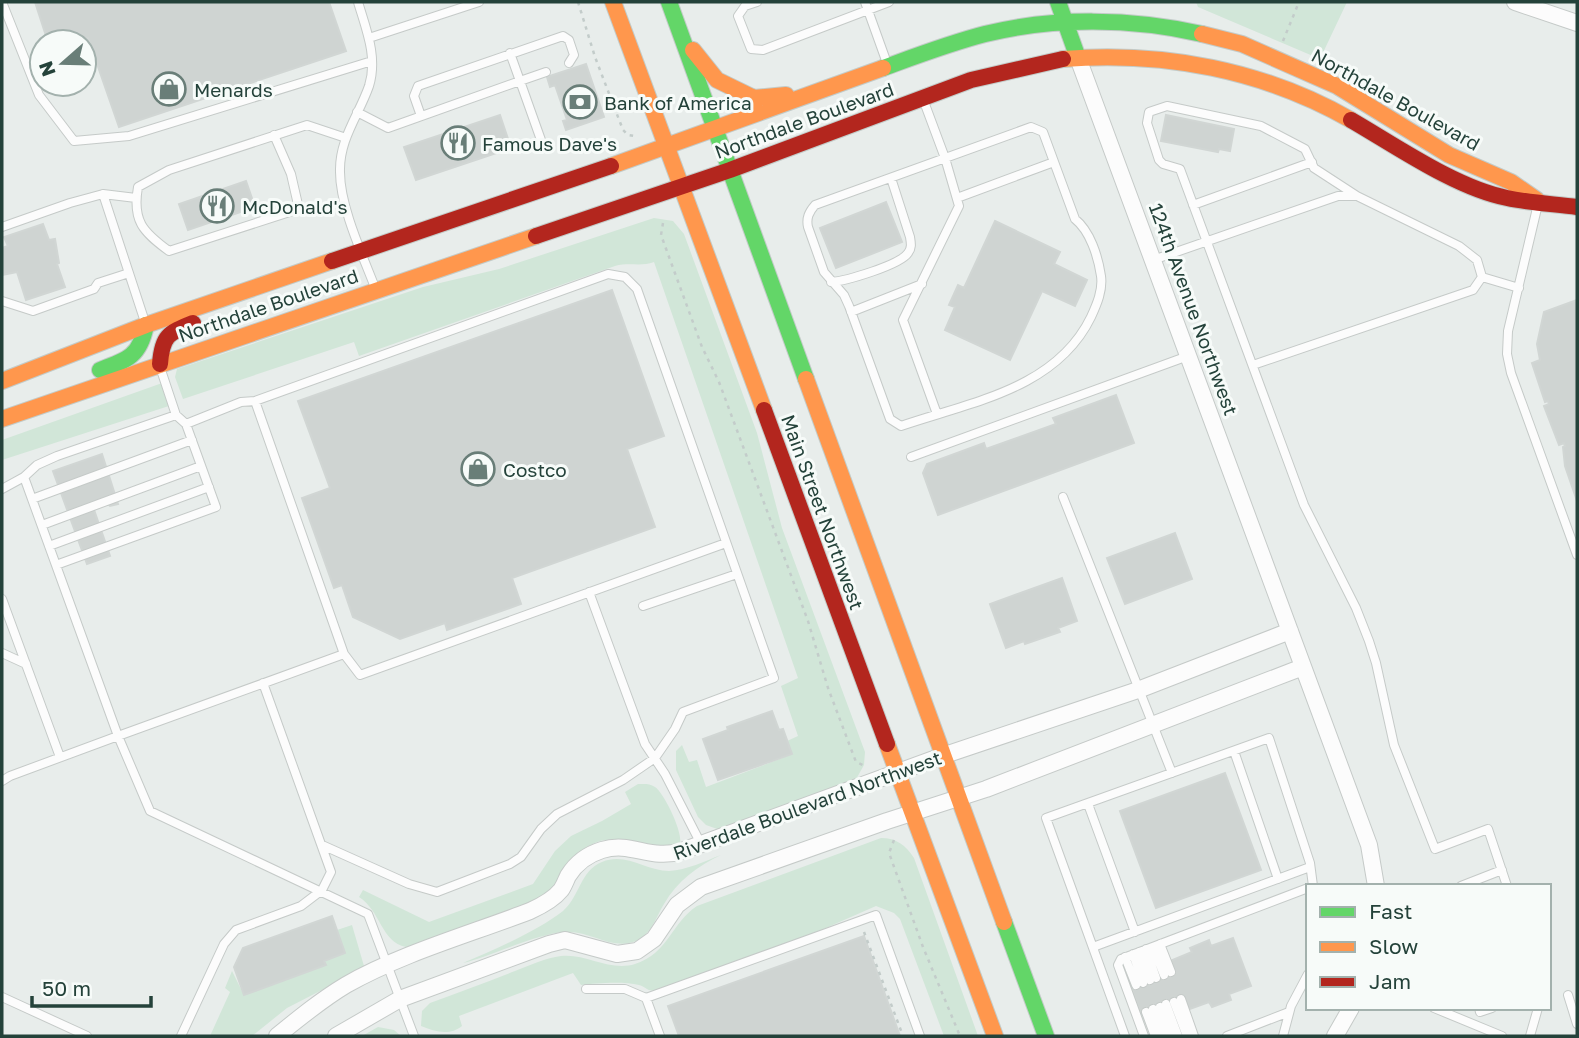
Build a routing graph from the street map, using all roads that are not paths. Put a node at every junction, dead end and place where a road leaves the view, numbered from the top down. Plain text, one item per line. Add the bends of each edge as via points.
1 (2, 2) edge
2 (358, 2) edge
3 (479, 2) edge
4 (613, 2) edge
5 (669, 2) edge
6 (757, 2) edge
7 (889, 2) edge
8 (1058, 2) edge
9 (1515, 2) edge
10 (867, 6) edge
11 (1065, 22) junction
12 (1577, 23) edge
13 (682, 36) junction
14 (369, 38) junction
15 (510, 53) junction
16 (1079, 58) junction
17 (372, 61) junction
18 (569, 63) dead end
19 (888, 66) junction
20 (546, 72) dead end
21 (520, 81) junction
22 (816, 93) junction
23 (923, 98) junction
24 (357, 112) junction
25 (421, 116) junction
26 (715, 129) junction
27 (274, 135) junction
28 (346, 138) junction
29 (541, 140) dead end
30 (666, 147) junction
31 (945, 158) junction
32 (1054, 162) junction
33 (1312, 162) junction
34 (730, 170) junction
35 (891, 178) junction
36 (680, 187) junction
37 (103, 194) junction
38 (1357, 196) junction
39 (136, 198) junction
40 (957, 198) junction
41 (1538, 201) junction
42 (1193, 205) junction
43 (1577, 207) edge
44 (2, 227) edge
45 (1206, 242) junction
46 (362, 252) junction
47 (1153, 260) junction
48 (129, 274) junction
49 (1482, 277) junction
50 (831, 282) junction
51 (922, 284) junction
52 (1519, 288) junction
53 (253, 289) junction
54 (376, 290) junction
55 (2, 302) edge
56 (851, 312) junction
57 (146, 325) junction
58 (1188, 356) junction
59 (160, 364) junction
60 (1253, 365) junction
61 (2, 381) edge
62 (74, 394) junction
63 (255, 401) junction
64 (937, 414) junction
65 (176, 415) junction
66 (2, 419) edge
67 (186, 424) junction
68 (192, 440) junction
69 (911, 457) dead end
70 (201, 466) junction
71 (24, 477) junction
72 (209, 487) junction
73 (2, 489) edge
74 (1063, 497) dead end
75 (32, 499) junction
76 (41, 525) junction
77 (726, 542) junction
78 (49, 546) junction
79 (1577, 555) edge
80 (56, 565) junction
81 (737, 574) junction
82 (590, 592) junction
83 (2, 599) edge
84 (643, 606) dead end
85 (1290, 631) junction
86 (2, 653) edge
87 (344, 654) junction
88 (26, 664) junction
89 (1303, 667) junction
90 (263, 683) junction
91 (1138, 690) junction
92 (1152, 726) junction
93 (118, 736) junction
94 (1234, 751) junction
95 (942, 756) junction
96 (60, 757) junction
97 (655, 758) junction
98 (898, 773) junction
99 (1172, 773) junction
100 (2, 781) edge
101 (958, 797) junction
102 (1087, 804) junction
103 (913, 812) junction
104 (702, 844) junction
105 (322, 845) junction
106 (1310, 867) junction
107 (1502, 870) junction
108 (1278, 879) junction
109 (1314, 884) edge
110 (1376, 884) edge
111 (1466, 884) edge
112 (1506, 884) edge
113 (1306, 889) edge
114 (322, 890) junction
115 (1135, 932) junction
116 (1093, 947) junction
117 (1143, 951) junction
118 (388, 965) junction
119 (1306, 978) edge
120 (1153, 979) junction
121 (586, 989) dead end
122 (1568, 995) dead end
123 (2, 997) edge
124 (646, 998) junction
125 (400, 999) junction
126 (1163, 1005) junction
127 (1350, 1010) edge
128 (1439, 1010) edge
129 (1537, 1010) edge
130 (1289, 1012) junction
131 (1577, 1024) edge
132 (87, 1036) edge
133 (181, 1036) edge
134 (277, 1036) edge
135 (336, 1036) edge
136 (414, 1036) edge
137 (660, 1036) edge
138 (920, 1036) edge
139 (995, 1036) edge
140 (1046, 1036) edge
141 (1125, 1036) edge
142 (1144, 1036) edge
143 (1155, 1036) edge
144 (1163, 1036) edge
145 (1171, 1036) edge
146 (1178, 1036) edge
147 (1187, 1036) edge
148 (1194, 1036) edge
149 (1227, 1036) edge
150 (1283, 1036) edge
151 (1335, 1036) edge
152 (1502, 1036) edge
153 (1530, 1036) edge

1 - 17 lane via 39,95 74,141 129,136
2 - 14 lane
3 - 14 lane
4 - 30 street, Main Street Northwest
5 - 13 street, Main Street Northwest
6 - 10 lane via 745,6 738,16 751,48 763,50
7 - 10 lane
8 - 11 street, 124th Avenue Northwest
9 - 12 street
10 - 19 lane
11 - 16 street, 124th Avenue Northwest
11 - 19 street, Northdale Boulevard via 986,34
11 - 41 street, Northdale Boulevard via 1146,24 1242,44 1337,86 1449,155 1511,181
13 - 22 street via 717,80 754,98
13 - 26 street, Main Street Northwest
14 - 17 lane
15 - 18 lane via 562,36 569,40 574,55
15 - 21 lane
15 - 25 lane via 418,86 414,96
16 - 23 street, Northdale Boulevard via 983,77
16 - 41 street, Northdale Boulevard via 1188,62 1250,76 1326,106 1449,176 1505,198
16 - 47 street, 124th Avenue Northwest
17 - 24 lane via 369,86
19 - 22 street, Northdale Boulevard
20 - 21 lane
21 - 25 lane
21 - 29 lane
22 - 26 street, Northdale Boulevard
23 - 31 lane
23 - 34 street, Northdale Boulevard
24 - 25 lane via 388,128
24 - 28 lane
26 - 30 street, Northdale Boulevard
26 - 34 street, Main Street Northwest
27 - 28 lane via 307,125
27 - 39 lane via 169,170 138,187
27 - 39 lane via 291,174 299,209 169,251 149,237 134,209
28 - 46 lane via 340,171 342,192
30 - 36 street, Main Street Northwest
30 - 46 street, Northdale Boulevard
31 - 32 lane via 1031,127 1043,132
31 - 35 lane
31 - 40 lane
32 - 40 lane
32 - 64 lane via 1075,219 1083,226 1099,264 1102,285 1095,309 1081,338 1057,362 1024,383
33 - 38 lane via 1314,168
33 - 42 lane
33 - 42 lane via 1305,149 1261,126 1167,106 1153,109 1147,123 1159,160 1180,169
34 - 36 street, Northdale Boulevard
34 - 95 street, Main Street Northwest
35 - 50 lane via 910,237 908,255
35 - 50 lane via 815,205 808,227
36 - 54 street, Northdale Boulevard
36 - 98 street, Main Street Northwest
37 - 39 lane
37 - 44 lane
37 - 48 lane
38 - 45 lane via 1338,196
38 - 49 lane via 1459,246 1477,260
40 - 51 lane via 959,206
41 - 43 street
41 - 52 lane
42 - 45 lane
45 - 47 lane
45 - 60 lane
46 - 53 street, Northdale Boulevard
46 - 54 lane
47 - 58 street, 124th Avenue Northwest
48 - 55 lane via 33,311
48 - 57 lane
49 - 52 lane
49 - 60 lane via 1473,289 1454,298
50 - 56 lane via 844,295
51 - 56 lane
51 - 64 lane via 903,320
52 - 79 lane via 1508,331 1509,364
53 - 57 street, Northdale Boulevard
53 - 59 street via 237,307 169,332 161,344
54 - 59 street, Northdale Boulevard
56 - 64 lane via 890,419 901,426
57 - 61 street, Northdale Boulevard
57 - 62 street via 135,355 83,378
58 - 69 lane
58 - 85 street, 124th Avenue Northwest
59 - 62 street, Northdale Boulevard
59 - 65 lane
60 - 107 lane via 1304,505 1356,608 1376,663 1394,745 1435,849 1488,829
62 - 66 street, Northdale Boulevard
63 - 67 lane
63 - 77 lane via 608,274 625,277 637,289
63 - 87 lane
65 - 67 lane
65 - 71 lane via 57,456
67 - 68 lane
68 - 70 lane
68 - 75 lane
70 - 72 lane
70 - 76 lane
71 - 73 lane
71 - 75 lane
72 - 78 lane
72 - 80 lane via 216,507
74 - 91 lane
75 - 76 lane
76 - 78 lane
77 - 81 lane
77 - 82 lane
78 - 80 lane
80 - 93 lane
81 - 84 lane
81 - 97 lane via 774,678 682,712
82 - 87 lane via 360,675
82 - 97 lane via 645,744
83 - 88 lane
85 - 89 street, 124th Avenue Northwest
85 - 91 street, Riverdale Boulevard Northwest
86 - 88 lane
87 - 90 lane
88 - 96 lane
89 - 92 street
89 - 110 street via 1369,845
90 - 93 lane
90 - 105 lane
91 - 92 lane
91 - 95 street, Riverdale Boulevard Northwest
92 - 99 lane
92 - 101 street
93 - 96 lane
93 - 114 lane via 150,811
94 - 99 lane
94 - 106 lane via 1269,738
94 - 108 lane
95 - 98 street, Riverdale Boulevard Northwest
95 - 101 street, Main Street Northwest
96 - 100 lane
97 - 104 lane
97 - 105 lane via 557,814 510,864 436,892
98 - 103 street, Main Street Northwest
98 - 104 street, Riverdale Boulevard Northwest
99 - 102 lane
101 - 103 street
101 - 140 street, Main Street Northwest
102 - 115 lane
102 - 116 lane via 1046,818
103 - 125 street via 701,887 677,905 654,939 636,951 617,954 565,940
103 - 139 street, Main Street Northwest
104 - 118 street, Riverdale Boulevard Northwest via 660,856 622,847 601,850 583,859 549,902
105 - 114 lane via 331,872
106 - 108 lane
106 - 109 lane
107 - 111 lane
107 - 112 lane
108 - 115 lane
113 - 117 lane
114 - 118 lane via 368,914
114 - 133 lane via 301,906 236,930
115 - 116 lane
116 - 141 lane
117 - 120 lane
117 - 120 lane
117 - 120 lane
117 - 142 lane via 1121,959 1118,965
118 - 125 lane
118 - 134 street, Riverdale Boulevard Northwest via 314,1005
119 - 130 lane
121 - 124 lane via 625,989
122 - 131 lane
123 - 132 lane
124 - 137 lane
124 - 138 lane via 876,915
125 - 135 street
125 - 136 lane
126 - 143 lane
126 - 144 lane
126 - 145 lane
126 - 146 lane
126 - 147 lane
126 - 148 lane
127 - 151 street
128 - 152 lane
129 - 153 lane
130 - 149 lane
130 - 150 lane

